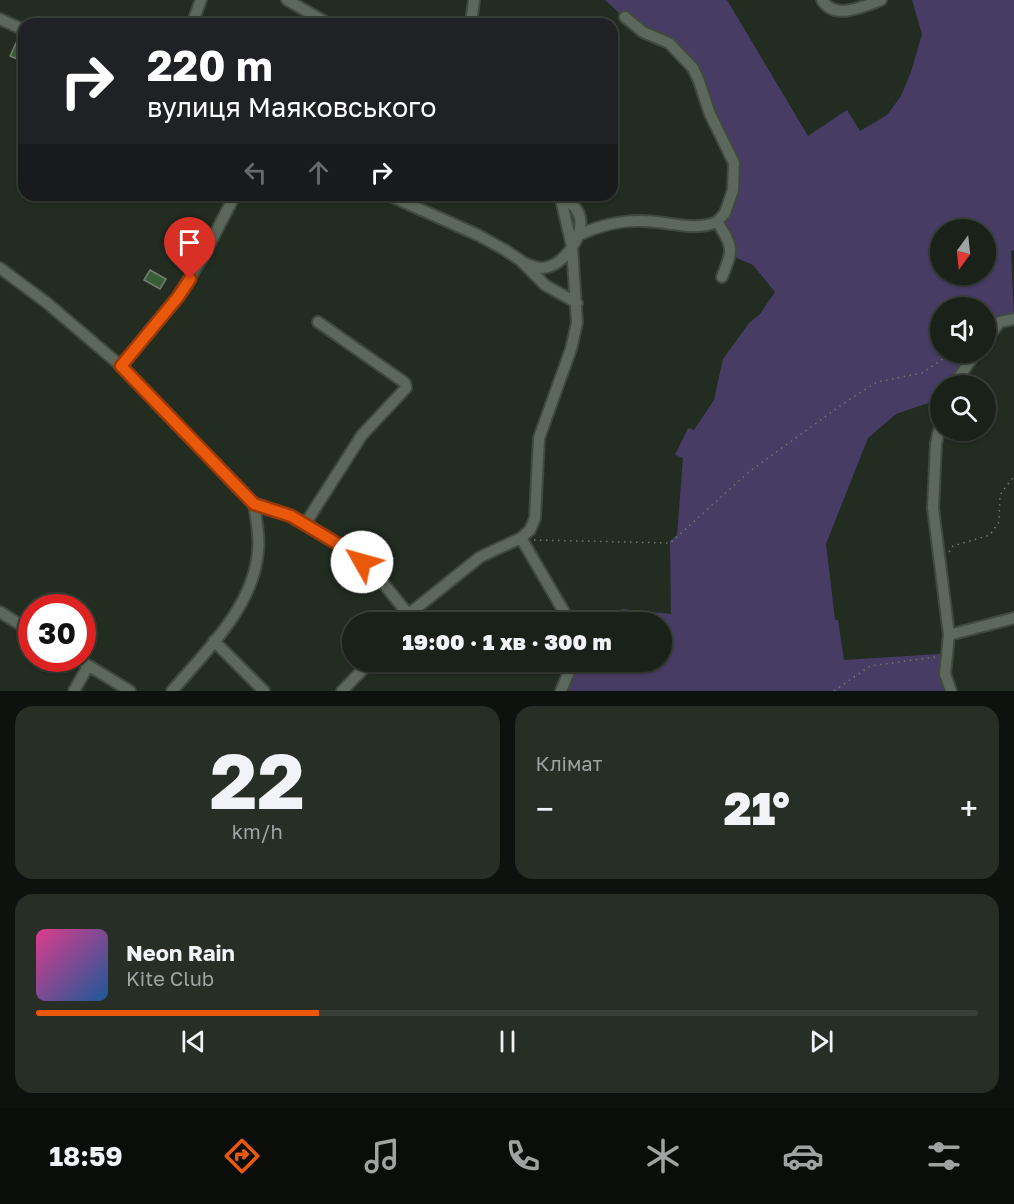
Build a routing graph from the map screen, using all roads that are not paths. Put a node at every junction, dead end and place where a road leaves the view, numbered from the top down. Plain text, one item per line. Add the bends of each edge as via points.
1 (201, 0) edge
2 (287, 0) edge
3 (474, 0) edge
4 (822, 0) edge
5 (881, 0) edge
6 (626, 16) dead end
7 (194, 18) edge
8 (318, 18) edge
9 (472, 18) edge
10 (0, 19) edge
11 (18, 27) edge
12 (232, 201) edge
13 (402, 201) edge
14 (563, 201) edge
15 (568, 201) edge
16 (717, 222) junction
17 (579, 235) junction
18 (572, 246) junction
19 (523, 263) junction
20 (0, 268) edge
21 (722, 278) dead end
22 (577, 303) junction
23 (1014, 319) edge
24 (318, 322) dead end
25 (996, 325) edge
26 (121, 366) junction
27 (937, 441) edge
28 (254, 504) junction
29 (305, 524) junction
30 (521, 538) junction
31 (0, 612) edge
32 (406, 612) edge
33 (411, 612) edge
34 (564, 612) edge
35 (1014, 618) edge
36 (18, 623) edge
37 (949, 635) junction
38 (214, 641) junction
39 (96, 671) edge
40 (85, 672) edge
41 (360, 672) edge
42 (569, 672) edge
43 (74, 691) edge
44 (130, 691) edge
45 (172, 691) edge
46 (264, 691) edge
47 (342, 691) edge
48 (561, 691) edge
49 (951, 691) edge

1 - 7 street
2 - 8 street
3 - 9 street
4 - 5 street via 829,8 841,11
6 - 16 street via 643,32 669,43 693,68 699,81 734,163 733,190 725,213
10 - 11 street
12 - 26 street via 178,297
13 - 19 street via 478,235
14 - 18 street
15 - 17 street via 581,219
16 - 17 street via 699,227 630,221
16 - 21 street via 731,245
17 - 18 street
18 - 19 street via 564,257 548,267
18 - 22 street
19 - 22 street via 545,285
20 - 26 street
22 - 30 street via 571,349 539,438 535,518
23 - 25 street
24 - 29 street via 405,383 406,388 362,435
26 - 28 street
27 - 37 street via 933,508
28 - 29 street
28 - 38 street via 257,559 243,600
29 - 32 street via 362,562
30 - 33 street via 480,557
30 - 34 street
31 - 36 street
35 - 37 street
37 - 49 street via 945,674
38 - 45 street
38 - 46 street
39 - 44 street
40 - 43 street
41 - 47 street
42 - 48 street

